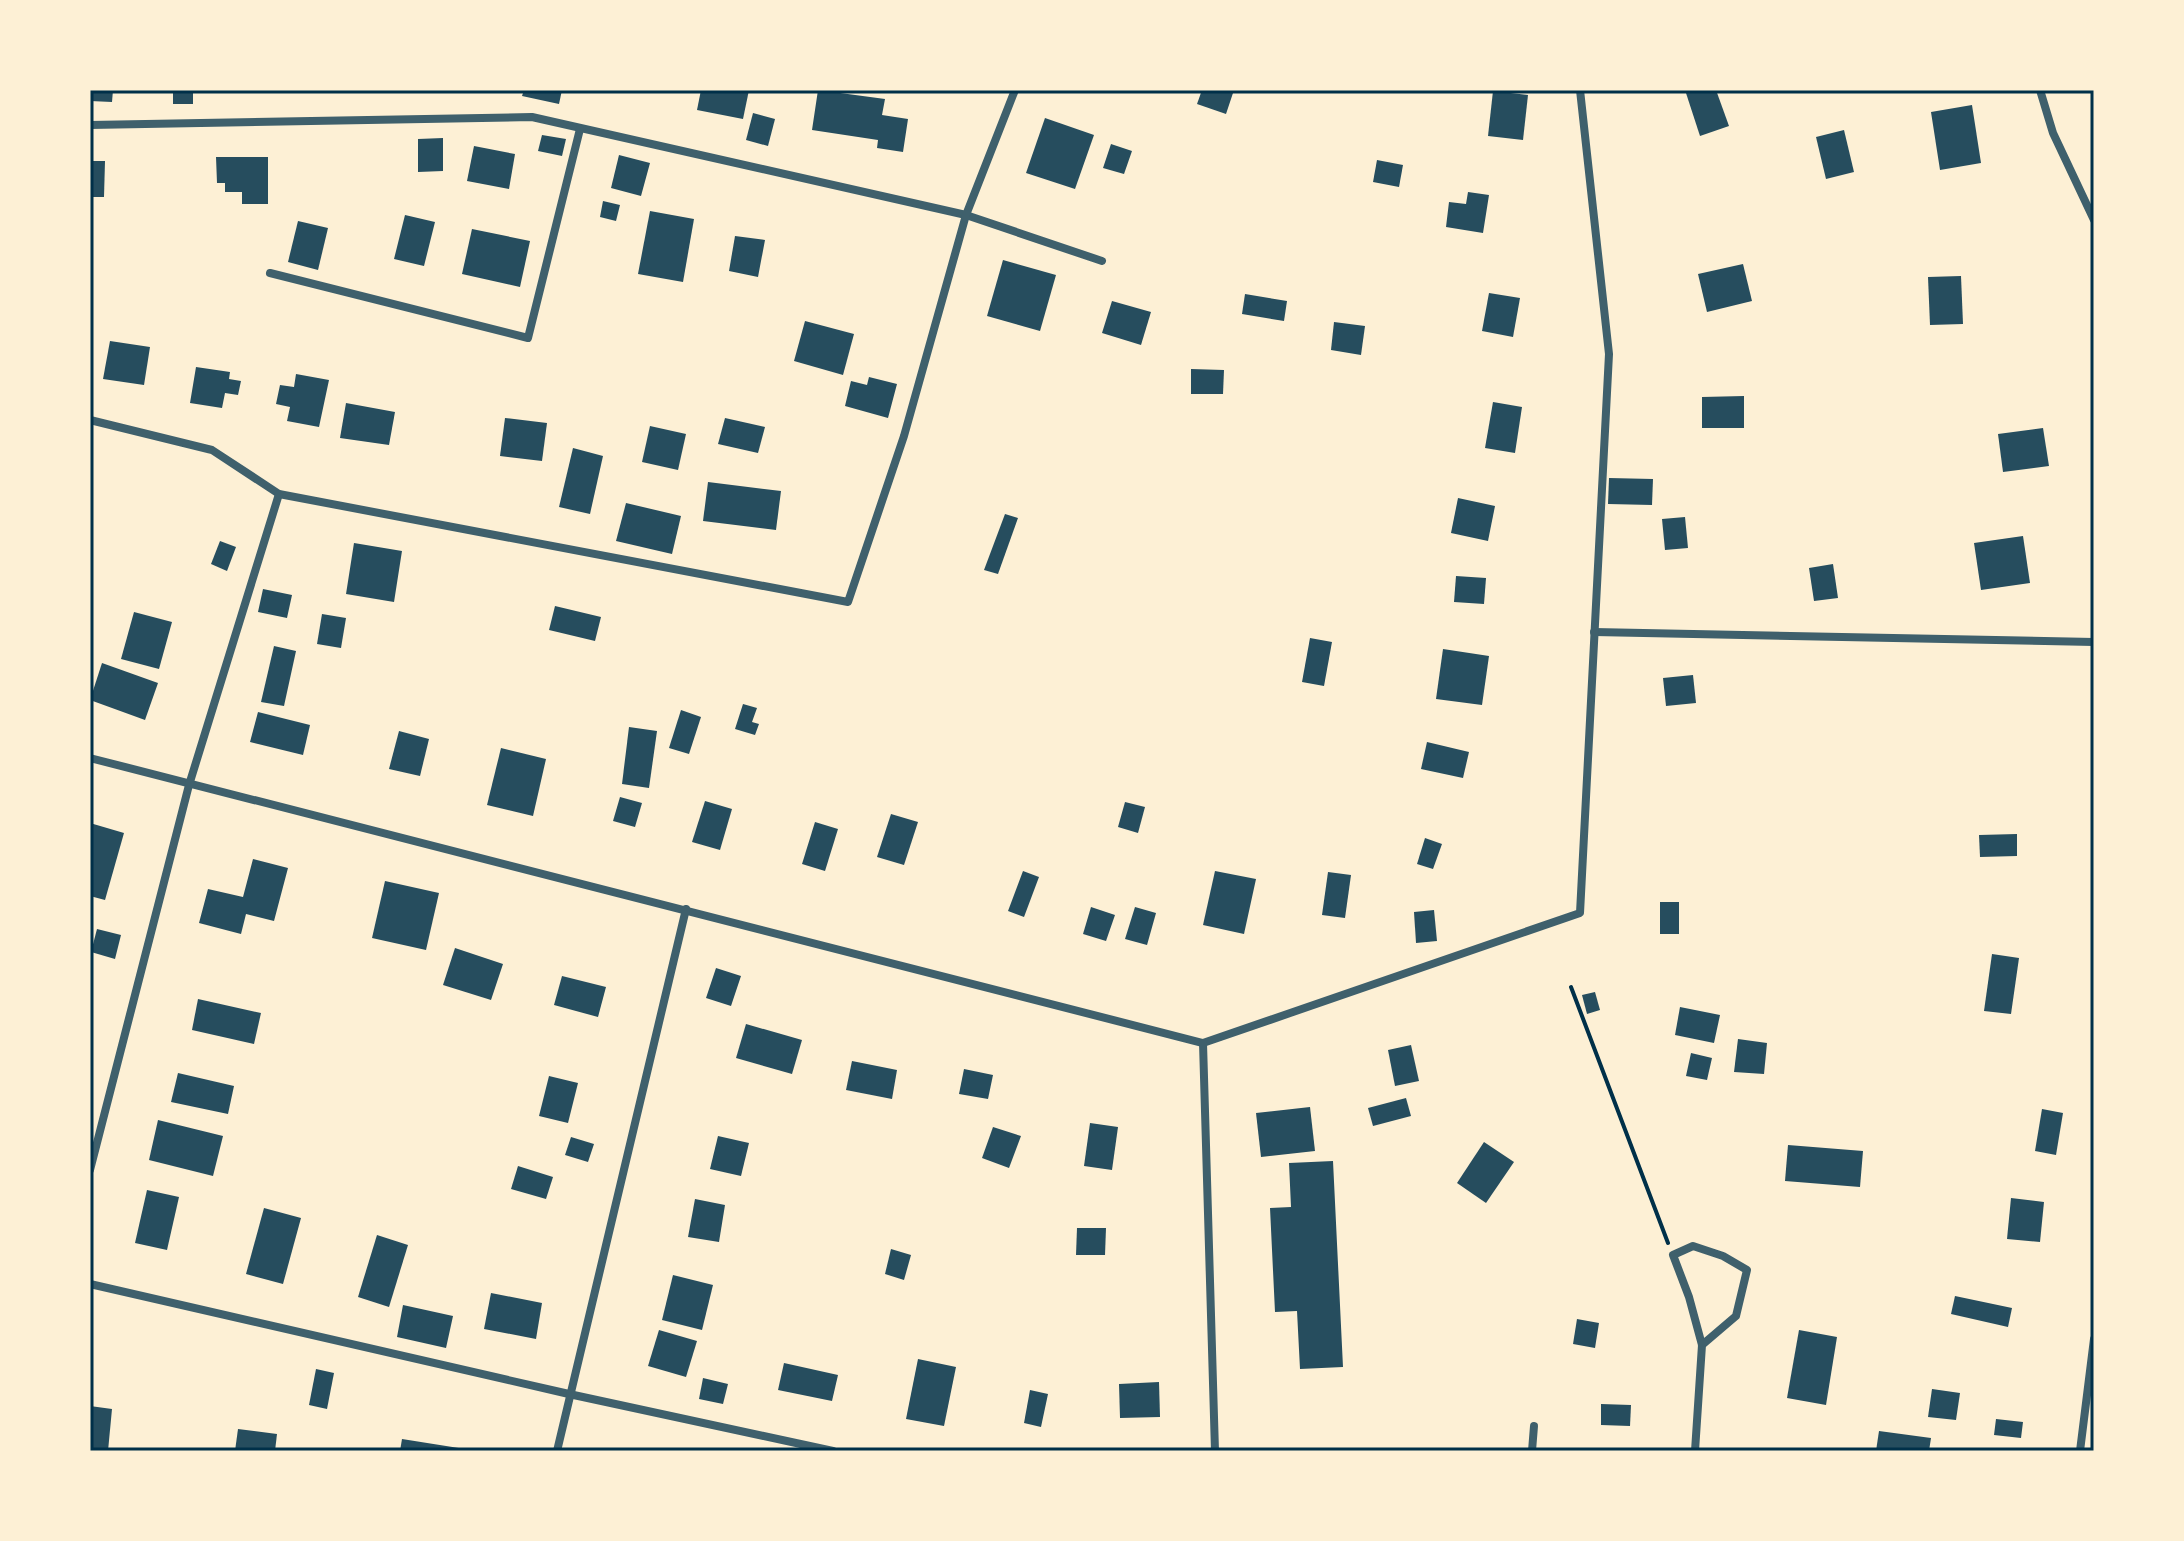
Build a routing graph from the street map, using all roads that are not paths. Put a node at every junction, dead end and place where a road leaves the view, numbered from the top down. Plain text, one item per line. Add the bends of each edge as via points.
1 (1015, 90) edge
2 (1580, 90) edge
3 (2040, 90) edge
4 (90, 125) edge
5 (580, 129) junction
6 (966, 215) junction
7 (2094, 220) edge
8 (1102, 261) dead end
9 (270, 273) dead end
10 (90, 420) edge
11 (279, 494) junction
12 (1594, 632) junction
13 (2094, 642) edge
14 (90, 758) edge
15 (189, 785) junction
16 (686, 909) junction
17 (1203, 1043) junction
18 (90, 1170) edge
19 (90, 1284) edge
20 (2094, 1339) edge
21 (1702, 1345) junction
22 (569, 1394) junction
23 (1534, 1426) dead end
24 (557, 1451) edge
25 (833, 1451) edge
26 (1215, 1451) edge
27 (1532, 1451) edge
28 (1695, 1451) edge
29 (2080, 1451) edge

1 - 6 street
2 - 12 street via 1609,354
3 - 7 street via 2053,133
4 - 5 street via 532,117
5 - 6 street
5 - 9 street via 528,338
6 - 8 street
6 - 11 street via 904,436 848,602
10 - 11 street via 212,450
11 - 15 street
12 - 13 street
12 - 17 street via 1580,913
14 - 15 street
15 - 16 street
15 - 18 street
16 - 17 street
16 - 22 street
17 - 26 street
19 - 22 street
20 - 29 street
21 - 21 street via 1736,1316 1747,1270 1693,1246 1673,1255
21 - 28 street
22 - 24 street
22 - 25 street
23 - 27 street

